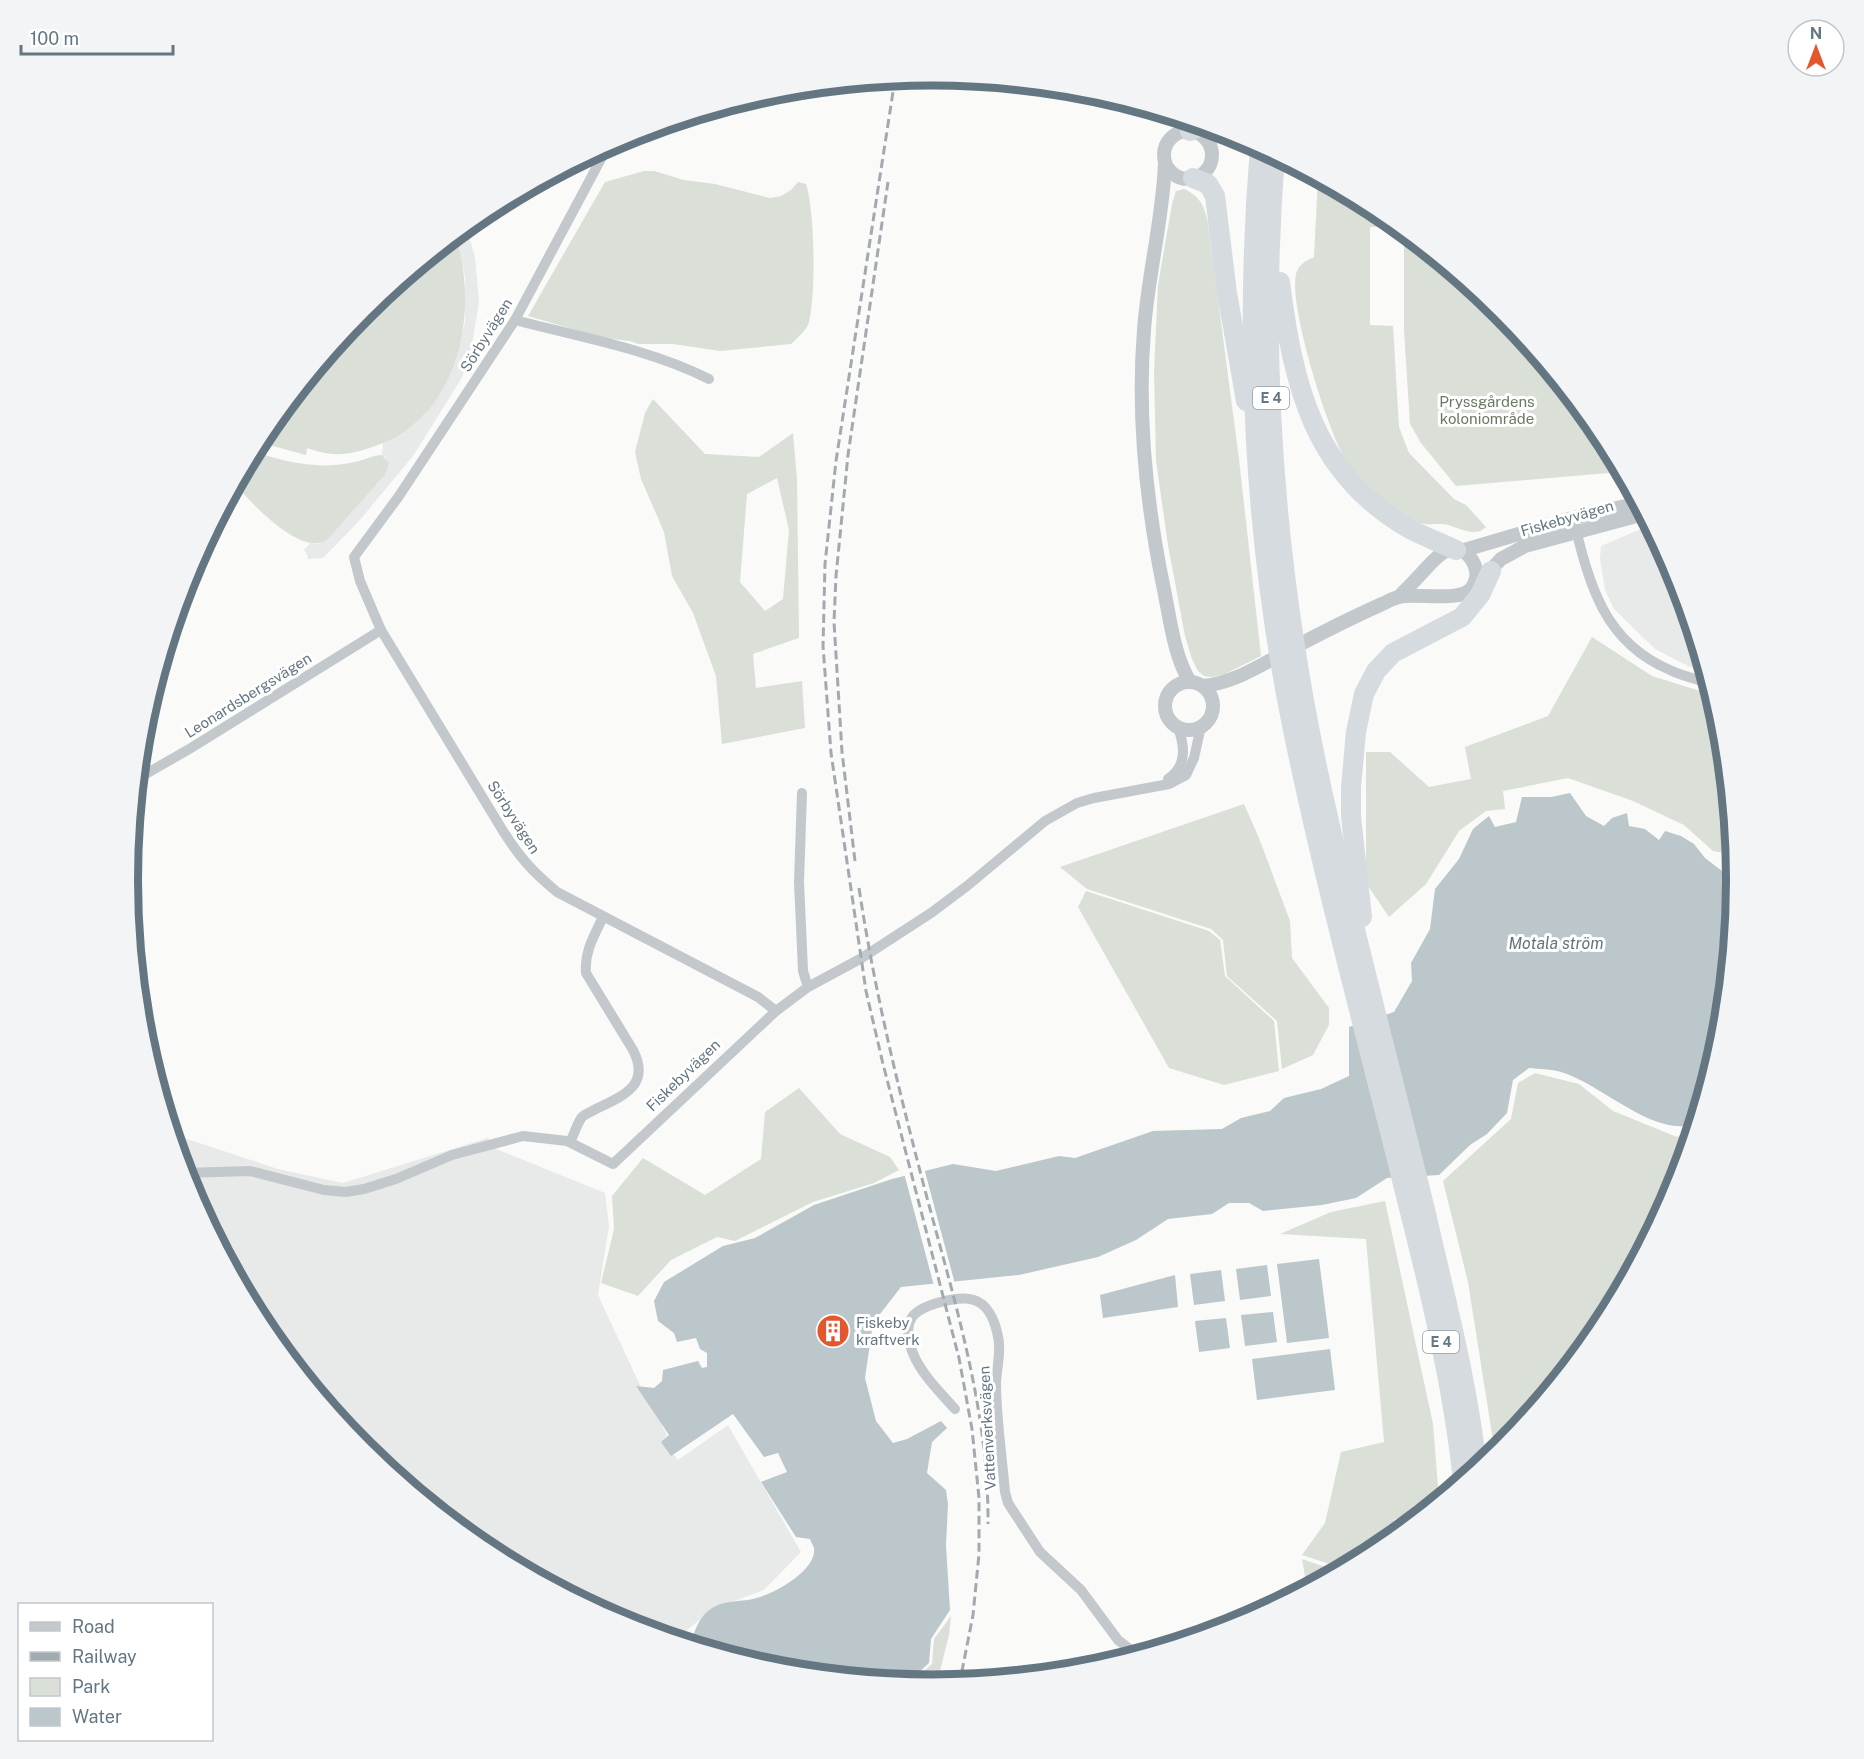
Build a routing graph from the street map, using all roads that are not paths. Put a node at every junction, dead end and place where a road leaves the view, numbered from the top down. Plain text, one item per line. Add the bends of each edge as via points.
1 (1191, 129) edge
2 (1197, 132) edge
3 (1259, 156) edge
4 (602, 158) edge
5 (1165, 163) junction
6 (1275, 163) edge
7 (1187, 178) junction
8 (1272, 210) junction
9 (1161, 214) junction
10 (516, 320) junction
11 (709, 379) dead end
12 (1258, 462) junction
13 (1632, 505) edge
14 (1637, 515) edge
15 (1575, 525) junction
16 (1458, 550) junction
17 (1491, 571) junction
18 (1473, 587) junction
19 (1399, 597) junction
20 (377, 632) junction
21 (1432, 632) junction
22 (1180, 663) junction
23 (1244, 673) junction
24 (1701, 680) edge
25 (1190, 681) junction
26 (1176, 686) junction
27 (1203, 686) junction
28 (1213, 703) junction
29 (1201, 726) junction
30 (1178, 727) junction
31 (145, 774) edge
32 (1154, 786) junction
33 (802, 793) dead end
34 (603, 917) junction
35 (1359, 942) junction
36 (808, 987) junction
37 (1363, 988) junction
38 (776, 1011) junction
39 (570, 1142) junction
40 (194, 1172) edge
41 (1416, 1204) junction
42 (955, 1409) dead end
43 (1475, 1458) edge
44 (1461, 1471) edge
45 (1129, 1648) edge

1 - 5 street via 1176,133 1167,143
2 - 7 street via 1207,140 1211,160 1205,172
3 - 12 highway, E 4 via 1253,314
4 - 10 street, Sörbyvägen
5 - 7 street via 1171,172
5 - 9 street
6 - 8 highway, E 4
7 - 9 street via 1169,191
7 - 12 highway via 1208,184 1215,196 1239,366
8 - 16 highway via 1288,342 1300,392 1314,427 1346,476 1374,503 1412,530
8 - 35 highway, E 4 via 1270,387 1286,586 1308,728
9 - 22 street via 1144,331 1142,430 1151,520
10 - 11 street via 636,351
10 - 20 street, Sörbyvägen via 354,557
12 - 37 highway, E 4 via 1278,654 1323,865
13 - 15 street, Fiskebyvägen
14 - 15 street, Fiskebyvägen
15 - 16 street, Fiskebyvägen
15 - 17 street, Fiskebyvägen via 1501,559
15 - 24 street via 1592,588 1606,616 1627,641 1656,664
16 - 18 street via 1474,564
16 - 19 street, Fiskebyvägen via 1439,554
17 - 18 street, Fiskebyvägen
17 - 21 highway via 1480,595 1462,617
18 - 19 street, Fiskebyvägen via 1454,596
18 - 21 highway
19 - 23 street, Fiskebyvägen
20 - 31 street, Leonardsbergsvägen
20 - 34 street, Sörbyvägen via 521,859 557,892
21 - 35 highway via 1385,661 1369,682 1360,711 1351,787 1363,913
22 - 25 street
22 - 26 street
23 - 27 street, Fiskebyvägen
23 - 28 street, Fiskebyvägen
25 - 26 street
25 - 27 street
26 - 30 street via 1167,695 1165,707 1168,719
27 - 28 street
28 - 29 street via 1209,719
29 - 30 street via 1190,730
29 - 32 street, Fiskebyvägen via 1186,775
30 - 32 street, Fiskebyvägen via 1184,757 1181,765 1178,772
32 - 36 street, Fiskebyvägen via 1094,798 1060,812 931,913
33 - 36 street via 799,882 803,971
34 - 38 street, Sörbyvägen via 758,997
34 - 39 street via 588,948 586,973 633,1050 638,1070 636,1083 629,1092 582,1117
35 - 37 highway, E 4
36 - 38 street, Fiskebyvägen
37 - 41 highway, E 4
38 - 39 street, Fiskebyvägen via 613,1164
39 - 40 street, Fiskebyvägen via 523,1136 453,1155 396,1179 346,1192 250,1171
41 - 43 highway, E 4 via 1457,1346
41 - 44 highway, E 4
42 - 45 street, Vattenverksvägen via 917,1362 908,1328 914,1314 922,1309 963,1298 981,1303 997,1331 996,1383 1008,1503 1040,1552 1081,1590

